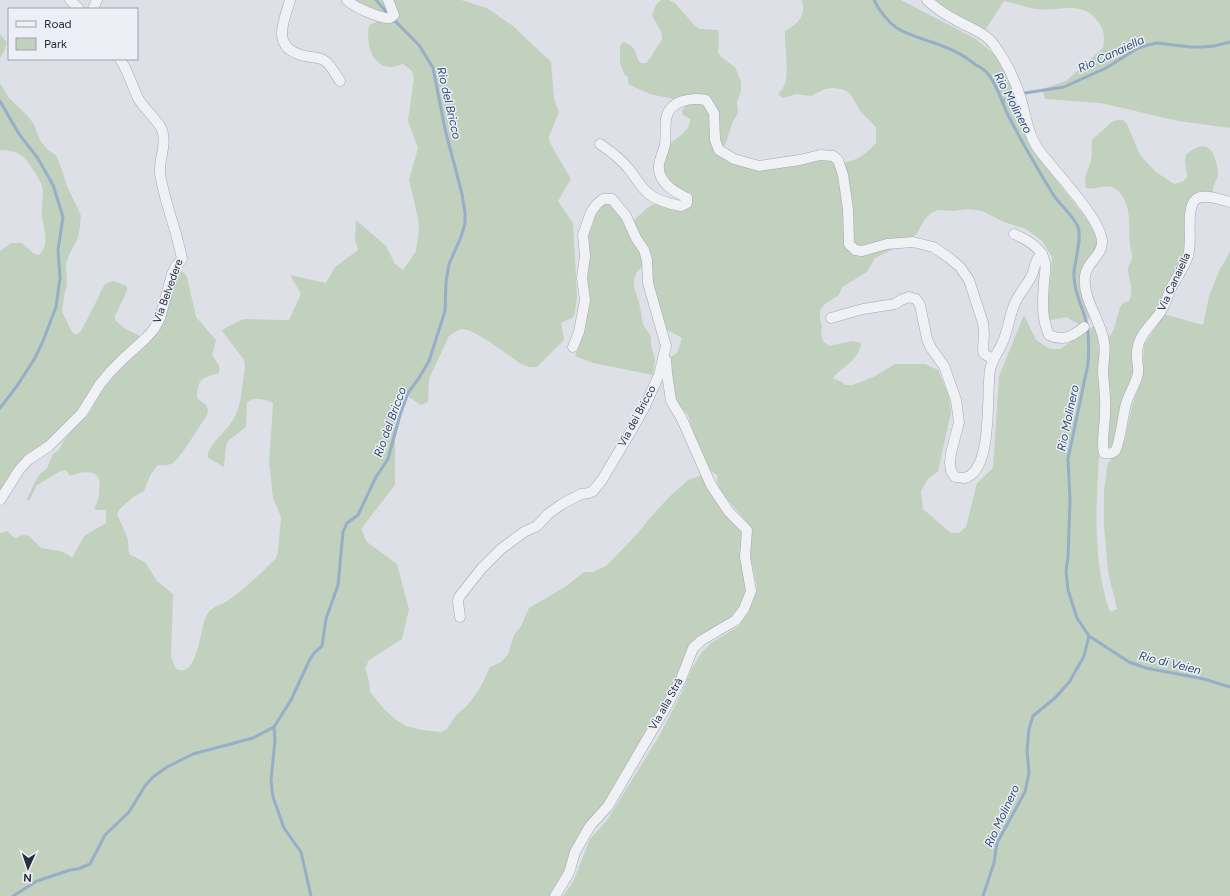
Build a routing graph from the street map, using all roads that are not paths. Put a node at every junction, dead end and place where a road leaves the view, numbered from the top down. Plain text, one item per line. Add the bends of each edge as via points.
1 (70, 0) edge
2 (290, 0) edge
3 (347, 0) edge
4 (388, 0) edge
5 (926, 0) edge
6 (79, 8) edge
7 (120, 60) edge
8 (340, 81) dead end
9 (600, 144) dead end
10 (1230, 202) edge
11 (1014, 234) dead end
12 (1042, 254) junction
13 (831, 318) dead end
14 (1084, 327) dead end
15 (666, 346) junction
16 (573, 347) dead end
17 (993, 359) junction
18 (0, 500) edge
19 (460, 618) dead end
20 (555, 896) edge

1 - 6 street
2 - 8 street via 281,32 284,43 289,49 301,55 324,60
3 - 4 street via 357,7 390,18 394,15
5 - 10 street, Via Canaiella via 987,37 994,44 1009,68 1035,144 1081,202 1100,234 1102,243 1087,269 1085,280 1104,344 1104,453 1113,452 1118,444 1126,402 1138,371 1139,341 1164,307 1188,256 1193,203 1204,196
7 - 18 street, Via Belvedere via 138,99 163,133 160,170 182,259 172,274 160,318 154,329 111,371 82,413 49,446 28,460
9 - 17 street via 628,167 650,195 662,202 681,206 687,203 686,198 666,186 658,165 665,142 666,117 682,100 706,100 714,113 719,150 734,159 759,166 820,155 833,156 838,160 843,175 848,209 849,244 862,251 887,244 913,242 933,247 948,258 969,280 983,322 982,350
11 - 12 street via 1029,241
12 - 14 street via 1046,265 1043,316 1049,336 1057,339 1067,338
12 - 17 street via 1038,257 1032,274 1017,299 1004,338
13 - 17 street via 895,304 909,297 916,299 920,305 927,339 944,366 956,400 959,422 950,463 955,477 964,478 970,475 981,460 987,432 988,378
15 - 16 street via 648,284 644,250 626,216 612,199 605,198 591,212 583,235 585,256 582,278 585,300 579,332
15 - 19 street, Via dei Bricco via 658,375 644,408 602,480 589,493 581,494 562,504 537,526 501,549 459,597
15 - 20 street, Via alla Strà via 671,401 711,485 729,512 747,530 745,557 751,592 736,620 693,648 670,700 608,806 590,826 576,852 569,873

